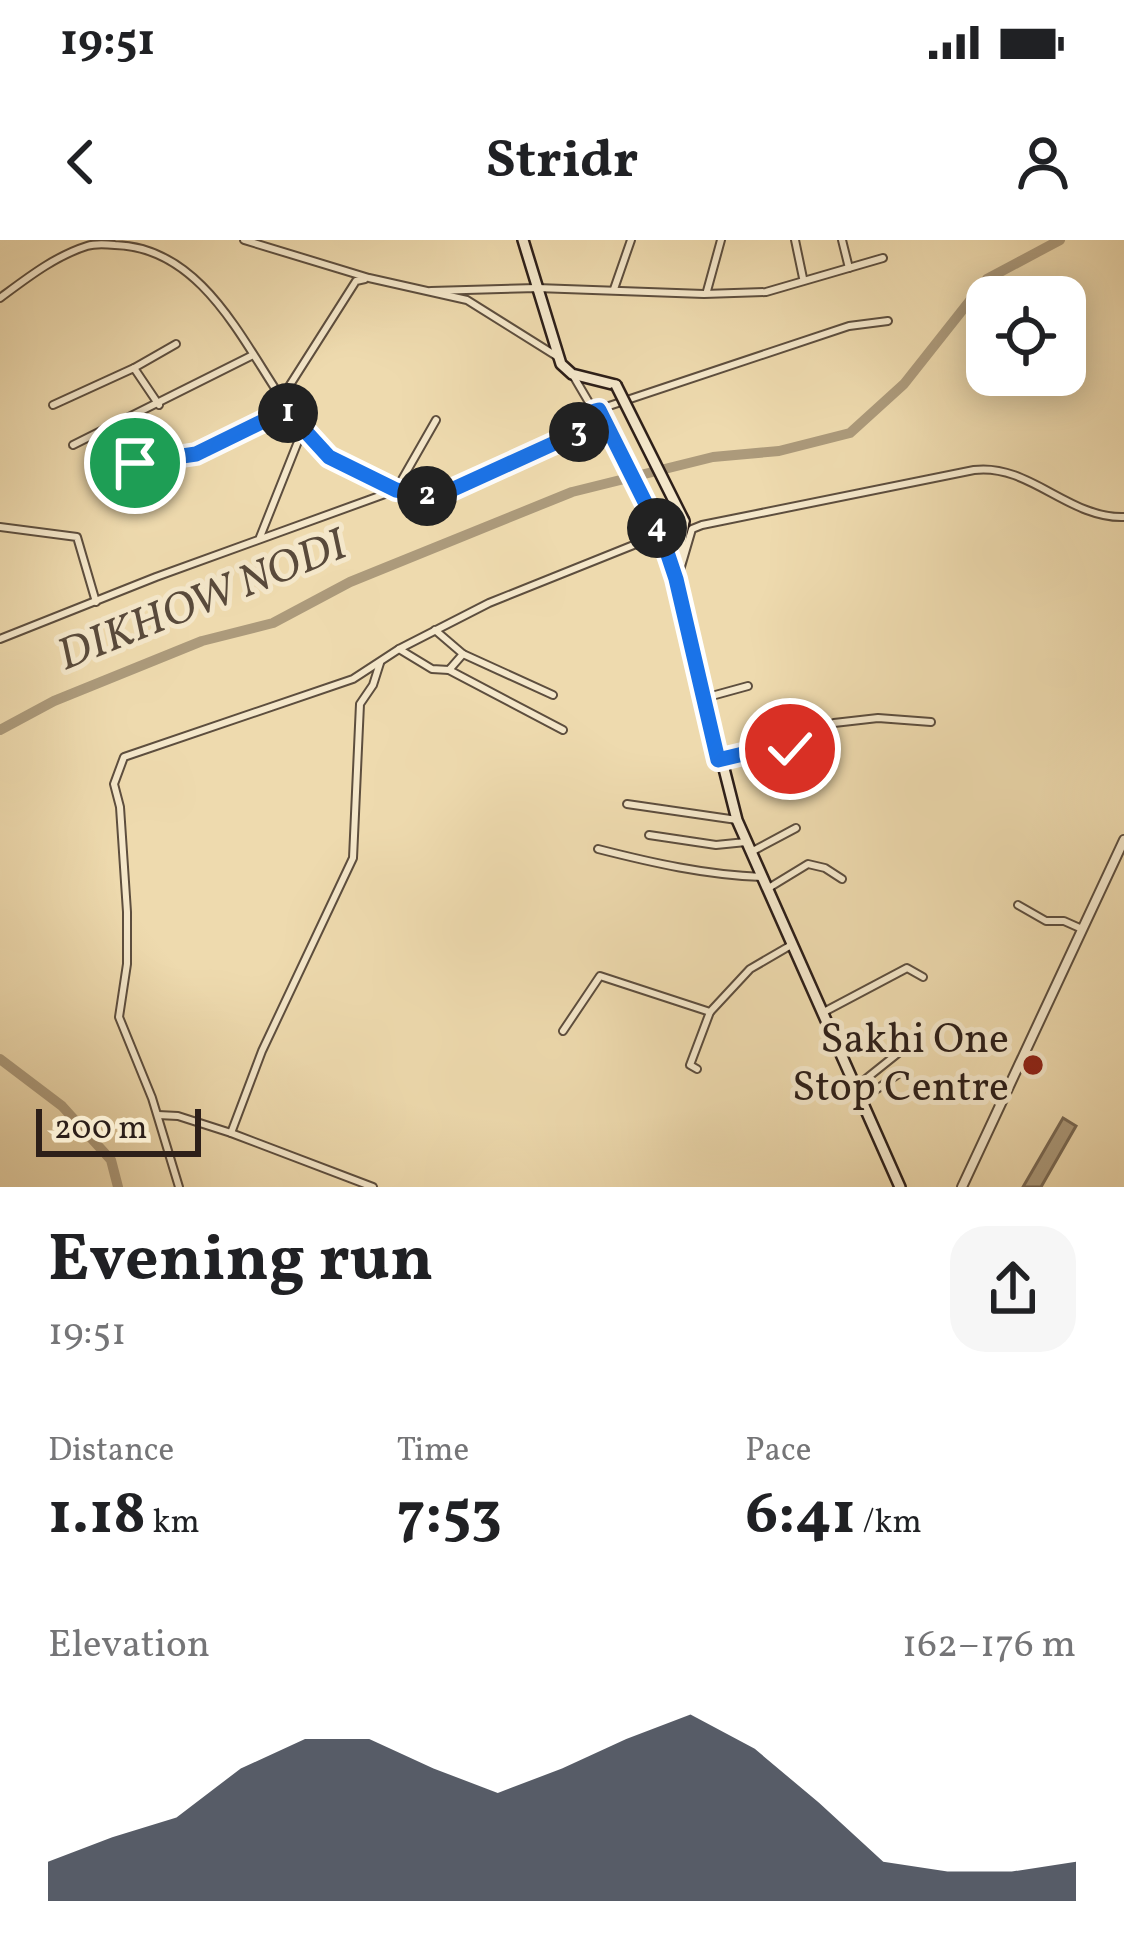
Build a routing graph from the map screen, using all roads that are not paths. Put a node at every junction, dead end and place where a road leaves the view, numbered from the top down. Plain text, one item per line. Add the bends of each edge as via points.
1 (244, 240) edge
2 (523, 240) edge
3 (631, 240) edge
4 (721, 240) edge
5 (795, 240) edge
6 (842, 240) edge
7 (91, 242) edge
8 (144, 244) edge
9 (271, 244) edge
10 (883, 258) dead end
11 (848, 268) junction
12 (368, 278) junction
13 (801, 280) junction
14 (537, 288) junction
15 (614, 289) junction
16 (431, 291) junction
17 (704, 294) junction
18 (0, 298) edge
19 (888, 321) dead end
20 (176, 344) dead end
21 (253, 355) junction
22 (559, 358) junction
23 (134, 368) junction
24 (572, 374) junction
25 (278, 393) junction
26 (159, 405) junction
27 (53, 406) dead end
28 (286, 410) junction
29 (599, 413) junction
30 (436, 420) dead end
31 (303, 429) junction
32 (99, 435) junction
33 (74, 446) dead end
34 (396, 490) junction
35 (1124, 517) edge
36 (0, 527) edge
37 (661, 534) junction
38 (259, 538) junction
39 (676, 579) junction
40 (96, 604) junction
41 (435, 630) junction
42 (0, 639) edge
43 (399, 649) junction
44 (464, 654) junction
45 (382, 660) junction
46 (449, 670) junction
47 (748, 686) dead end
48 (554, 695) dead end
49 (704, 697) junction
50 (932, 722) dead end
51 (563, 730) dead end
52 (718, 760) junction
53 (627, 804) dead end
54 (737, 820) junction
55 (796, 828) dead end
56 (649, 835) dead end
57 (1124, 840) edge
58 (748, 847) junction
59 (598, 849) dead end
60 (762, 877) junction
61 (842, 879) dead end
62 (767, 889) junction
63 (1018, 905) dead end
64 (1082, 929) junction
65 (793, 944) junction
66 (923, 976) dead end
67 (710, 1012) junction
68 (822, 1013) junction
69 (563, 1031) dead end
70 (902, 1050) dead end
71 (697, 1069) dead end
72 (901, 1072) dead end
73 (854, 1088) junction
74 (860, 1101) junction
75 (158, 1115) junction
76 (231, 1132) junction
77 (179, 1187) edge
78 (373, 1187) edge
79 (900, 1187) edge
80 (962, 1187) edge

1 - 9 street
2 - 14 main road
3 - 15 street
4 - 17 street
5 - 13 street
6 - 11 street
7 - 8 street
7 - 18 street
8 - 21 street via 183,265
9 - 12 street
10 - 11 street
11 - 13 street
12 - 16 street
12 - 25 street via 356,280
13 - 17 street via 766,292
14 - 15 street
14 - 16 street
14 - 22 main road
15 - 17 street
16 - 22 street via 467,300
19 - 29 street via 834,331
20 - 23 street
21 - 25 street
21 - 26 street
22 - 24 main road
23 - 26 street
23 - 27 street
24 - 29 street
24 - 39 main road, bridge via 616,385 684,521
25 - 28 street
26 - 32 street
28 - 31 street
28 - 32 street via 196,454 119,469
29 - 34 street via 592,426 436,497
29 - 37 street
30 - 34 street
31 - 34 street via 329,457
31 - 38 street
32 - 33 street
34 - 38 street
35 - 39 street via 997,467 974,470 702,525 692,529
36 - 40 street via 77,537
37 - 39 street
37 - 41 street
38 - 40 street
39 - 49 main road
40 - 42 street
41 - 43 street
41 - 44 street
43 - 45 street
43 - 46 street
44 - 46 street
44 - 48 street
45 - 75 street via 353,679 124,757 118,767 127,946 119,1017
45 - 76 street via 360,704 353,858
46 - 51 street
47 - 49 street
49 - 52 main road
50 - 52 street via 834,723 790,749
52 - 54 main road
53 - 54 street
54 - 58 main road
55 - 58 street
56 - 58 street
57 - 64 street
58 - 60 main road
59 - 60 street via 663,867
60 - 62 main road
61 - 62 street via 808,863
62 - 65 main road
63 - 64 street
64 - 80 street
65 - 67 street via 750,970
65 - 68 main road
66 - 68 street via 907,968
67 - 69 street via 600,976
67 - 71 street via 690,1065
68 - 73 main road
70 - 73 street
72 - 74 street
73 - 74 main road
74 - 79 main road
75 - 76 street
75 - 77 street
76 - 78 street

